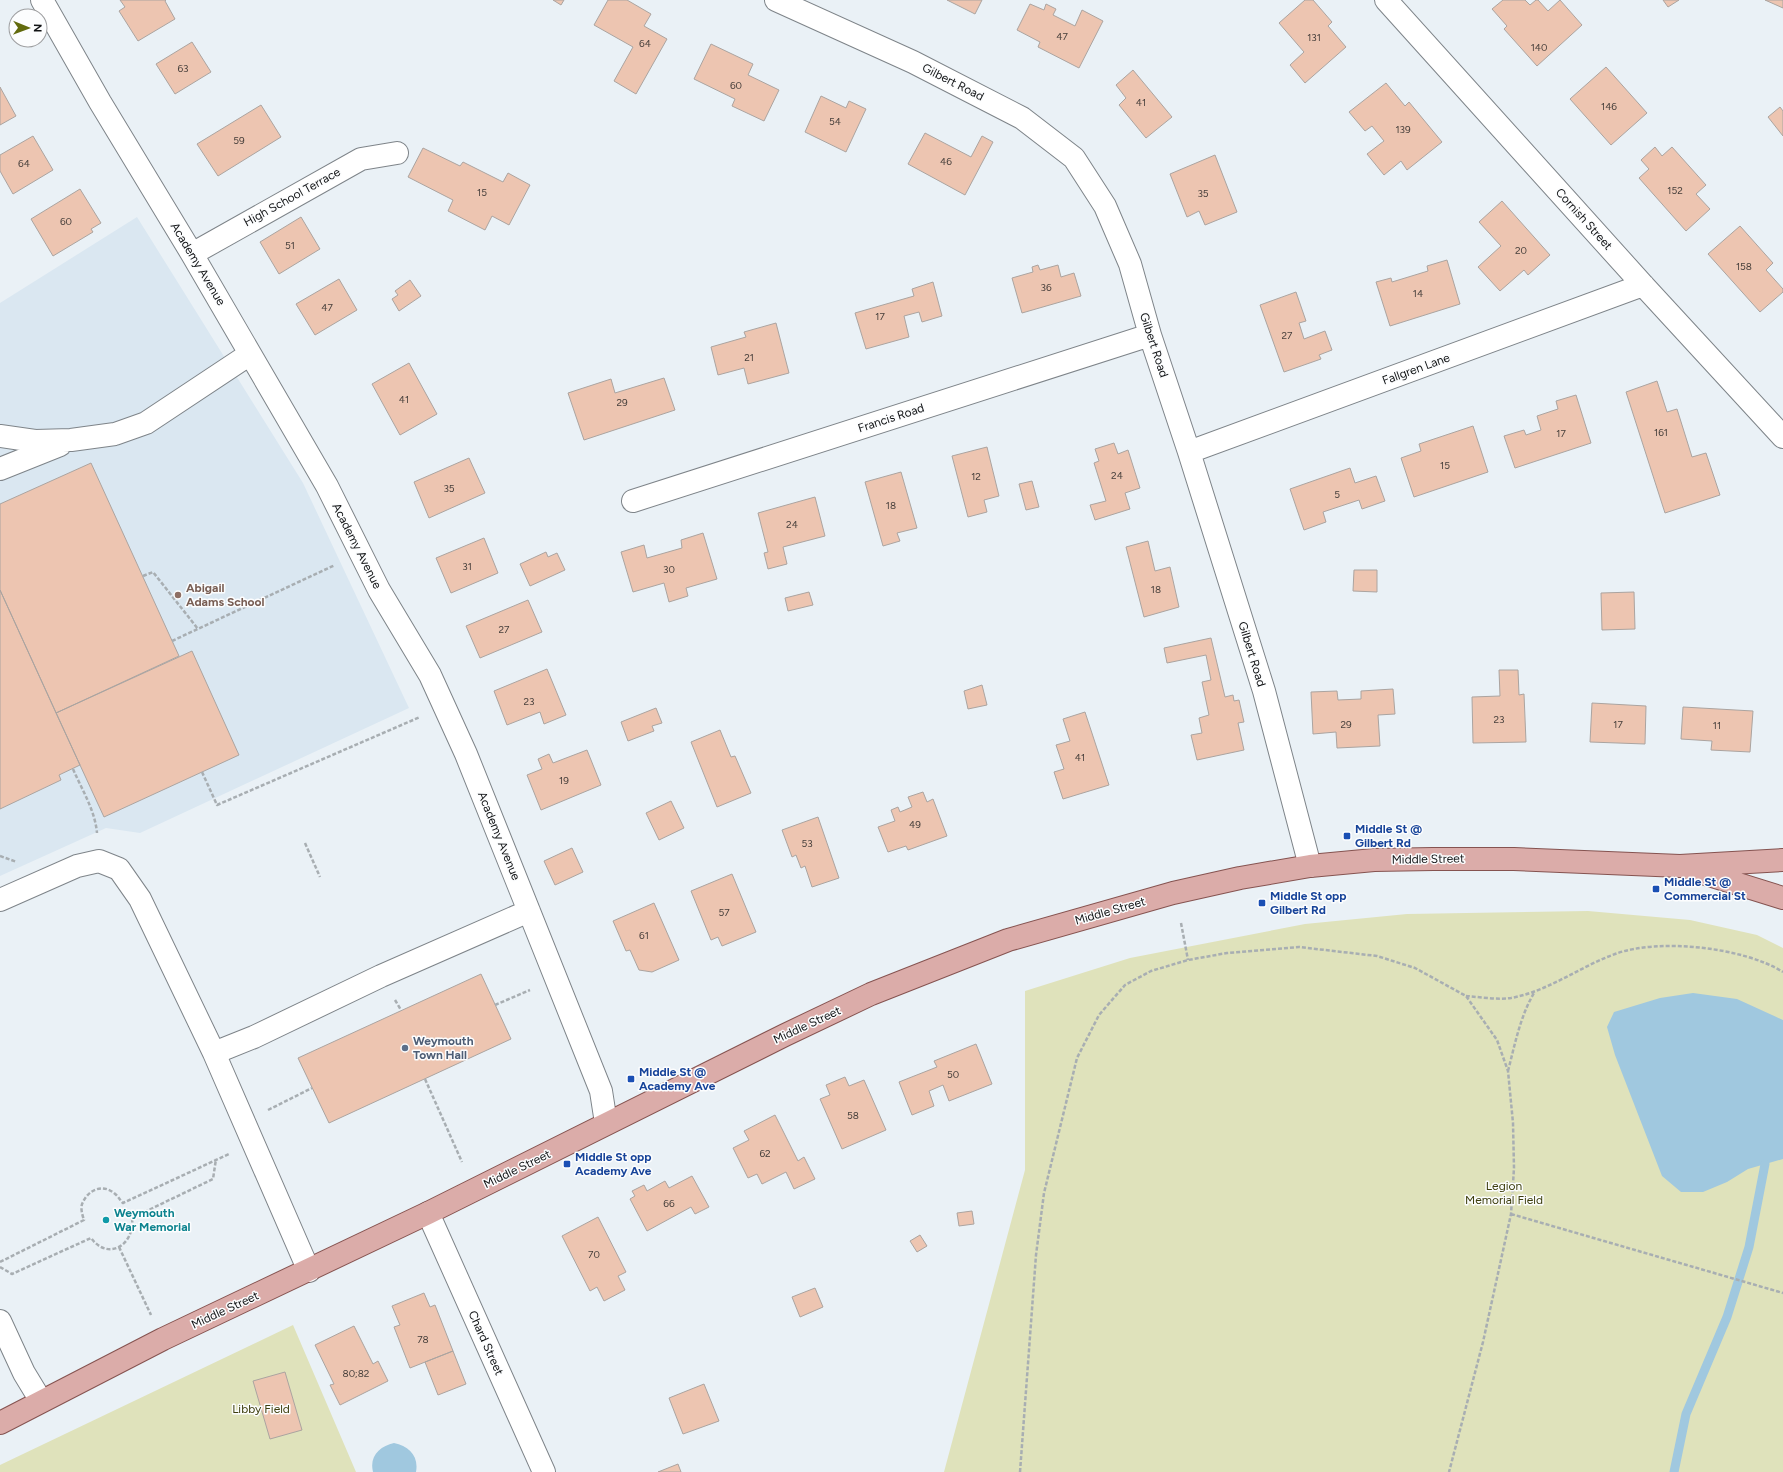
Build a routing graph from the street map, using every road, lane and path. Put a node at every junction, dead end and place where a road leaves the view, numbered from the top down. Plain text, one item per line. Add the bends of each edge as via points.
1 (42, 0) edge
2 (776, 0) edge
3 (1386, 0) edge
4 (397, 154) dead end
5 (192, 254) junction
6 (1643, 285) junction
7 (1150, 335) junction
8 (250, 354) junction
9 (0, 436) edge
10 (1783, 437) edge
11 (71, 440) junction
12 (1190, 452) junction
13 (0, 469) edge
14 (633, 501) dead end
15 (360, 553) junction
16 (143, 576) dead end
17 (198, 629) junction
18 (172, 641) dead end
19 (444, 707) junction
20 (73, 769) dead end
21 (202, 772) dead end
22 (97, 834) dead end
23 (305, 843) dead end
24 (0, 856) edge
25 (1783, 860) edge
26 (20, 863) dead end
27 (1310, 866) junction
28 (1680, 866) junction
29 (320, 877) dead end
30 (1783, 898) edge
31 (0, 900) edge
32 (529, 911) junction
33 (1181, 923) dead end
34 (1188, 960) junction
35 (1783, 972) edge
36 (536, 988) dead end
37 (1534, 992) junction
38 (1466, 996) junction
39 (495, 1005) dead end
40 (214, 1053) junction
41 (1508, 1071) junction
42 (425, 1078) dead end
43 (312, 1088) dead end
44 (265, 1111) dead end
45 (606, 1123) junction
46 (233, 1153) dead end
47 (216, 1159) junction
48 (462, 1162) dead end
49 (428, 1213) junction
50 (1511, 1214) junction
51 (119, 1247) junction
52 (0, 1262) edge
53 (0, 1266) edge
54 (309, 1271) junction
55 (1783, 1293) edge
56 (0, 1321) edge
57 (163, 1339) junction
58 (41, 1401) junction
59 (0, 1423) edge
60 (544, 1472) edge
61 (1020, 1472) edge
62 (1448, 1472) edge

1 - 5 street, Academy Avenue
2 - 7 street, Gilbert Road via 913,62 1022,118 1074,158 1105,206 1130,264
3 - 6 street, Cornish Street
4 - 5 street, High School Terrace via 361,159
5 - 8 street, Academy Avenue
6 - 10 street, Cornish Street
6 - 12 street, Fallgren Lane
7 - 12 street, Gilbert Road
7 - 14 street, Francis Road
8 - 11 street via 146,423 115,434
8 - 15 street, Academy Avenue via 327,486
9 - 11 street via 35,441
11 - 13 street
12 - 27 street, Gilbert Road via 1264,692
15 - 17 path
15 - 19 street, Academy Avenue via 430,675
16 - 17 path via 153,572
17 - 18 path
19 - 21 path via 217,805
19 - 32 street, Academy Avenue via 466,754
20 - 22 path via 91,809
23 - 29 path
24 - 26 path
25 - 28 main road
27 - 28 main road, Middle Street via 1374,860 1514,859
27 - 45 main road, Middle Street via 1173,893 1008,940 871,994
28 - 30 main road
31 - 40 street via 77,866 99,861 119,869 140,899
32 - 40 street
32 - 45 street, Academy Avenue via 601,1091
33 - 34 path
34 - 38 path via 1227,953 1299,946 1339,951 1377,956 1415,968
34 - 61 path via 1151,971 1125,985 1100,1015 1077,1058 1044,1193 1036,1255
35 - 37 path via 1771,964 1728,952 1686,946 1647,948 1615,954
36 - 39 path
37 - 38 path via 1510,998
37 - 41 path via 1518,1030
38 - 41 path via 1497,1040
40 - 54 street
41 - 50 path via 1514,1168
42 - 48 path
43 - 44 path
45 - 49 main road, Middle Street
46 - 47 path
47 - 51 path via 213,1179 132,1218 133,1228 130,1236
47 - 52 path via 123,1203 108,1190 93,1190 82,1203 84,1220
49 - 54 main road, Middle Street
49 - 60 street, Chard Street
50 - 55 path
50 - 62 path via 1483,1342
51 - 53 path via 103,1249 91,1238 12,1274
51 - 57 path
54 - 57 main road, Middle Street
56 - 58 street via 24,1373
57 - 58 main road, Middle Street
58 - 59 main road, Middle Street

